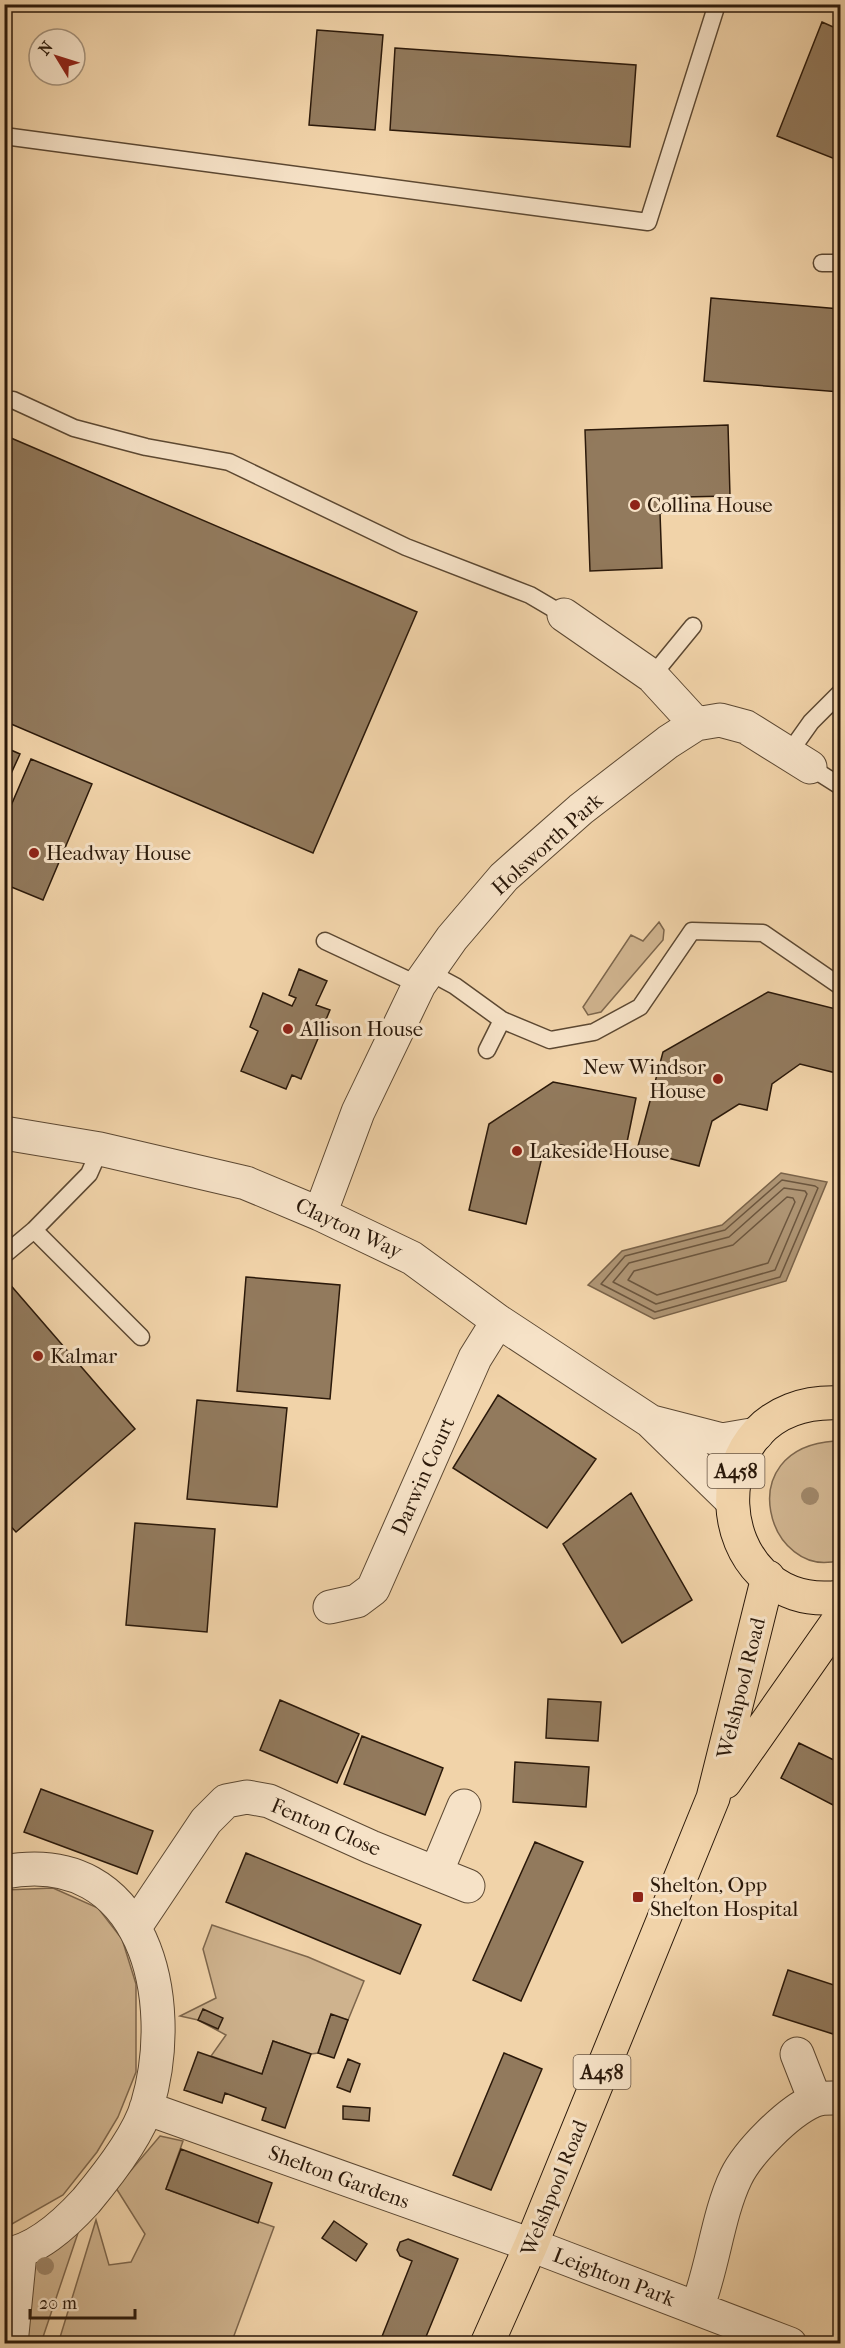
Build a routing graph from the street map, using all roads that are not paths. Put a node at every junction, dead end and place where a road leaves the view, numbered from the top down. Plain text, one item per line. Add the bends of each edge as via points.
1 (717, 4) edge
2 (4, 136) edge
3 (822, 263) dead end
4 (840, 263) edge
5 (13, 400) dead end
6 (564, 615) joint
7 (693, 626) dead end
8 (652, 676) junction
9 (840, 693) edge
10 (696, 724) junction
11 (800, 760) junction
12 (840, 786) edge
13 (325, 941) dead end
14 (424, 979) junction
15 (840, 986) edge
16 (502, 1020) junction
17 (487, 1050) dead end
18 (4, 1133) edge
19 (100, 1149) junction
20 (320, 1214) junction
21 (34, 1230) junction
22 (4, 1255) edge
23 (498, 1321) junction
24 (141, 1336) dead end
25 (835, 1394) edge
26 (651, 1421) junction
27 (757, 1434) junction
28 (731, 1500) junction
29 (768, 1577) junction
30 (840, 1597) edge
31 (330, 1607) dead end
32 (840, 1618) edge
33 (713, 1798) junction
34 (464, 1806) dead end
35 (4, 1872) edge
36 (436, 1873) junction
37 (468, 1886) dead end
38 (135, 1927) junction
39 (797, 2054) dead end
40 (828, 2099) edge
41 (146, 2108) junction
42 (531, 2245) junction
43 (12, 2254) edge
44 (697, 2308) junction
45 (750, 2335) edge
46 (11, 2343) edge
47 (487, 2343) edge
48 (790, 2343) edge

1 - 2 lane via 648,222
3 - 4 lane
5 - 6 lane via 74,428 146,447 229,462 406,547 530,595
6 - 8 street
7 - 8 lane
8 - 10 street
9 - 11 lane via 811,722
10 - 11 street, Holsworth Park via 720,720 746,727
10 - 14 street, Holsworth Park via 581,809 504,878 452,938
11 - 12 lane
13 - 14 lane
14 - 16 lane via 454,986
14 - 20 street, Holsworth Park via 358,1112
15 - 16 lane via 763,933 692,931 640,1007 594,1032 550,1040
16 - 17 lane
18 - 19 street, Clayton Way
19 - 20 street, Clayton Way via 246,1183
19 - 21 lane via 88,1174
20 - 23 street, Clayton Way via 412,1258
21 - 22 lane
21 - 24 lane
23 - 26 street, Clayton Way
23 - 31 street, Darwin Court via 475,1358 380,1595
25 - 27 main road, A458 via 789,1411
26 - 27 street, Clayton Way via 722,1440
26 - 28 street, Clayton Way
27 - 28 main road, A458 via 737,1466
28 - 29 main road, A458 via 738,1536 750,1559
29 - 30 main road, A458 via 809,1597
29 - 33 main road, Welshpool Road / A458
32 - 33 main road, Welshpool Road / A458
33 - 42 main road, Welshpool Road / A458
34 - 36 street
35 - 38 street via 32,1867 93,1883
36 - 37 street, Fenton Close
36 - 38 street, Fenton Close via 269,1801 247,1797 225,1801 206,1821
38 - 41 street via 155,1983 159,2014 155,2074
39 - 40 street, Leighton Park
40 - 44 street, Leighton Park via 788,2117 736,2176
41 - 42 street, Shelton Gardens
41 - 43 street via 99,2186 76,2212 46,2237
42 - 44 street, Leighton Park
42 - 47 main road, Welshpool Road / A458
43 - 46 street
44 - 45 street, Leighton Park
45 - 48 street, Leighton Park

